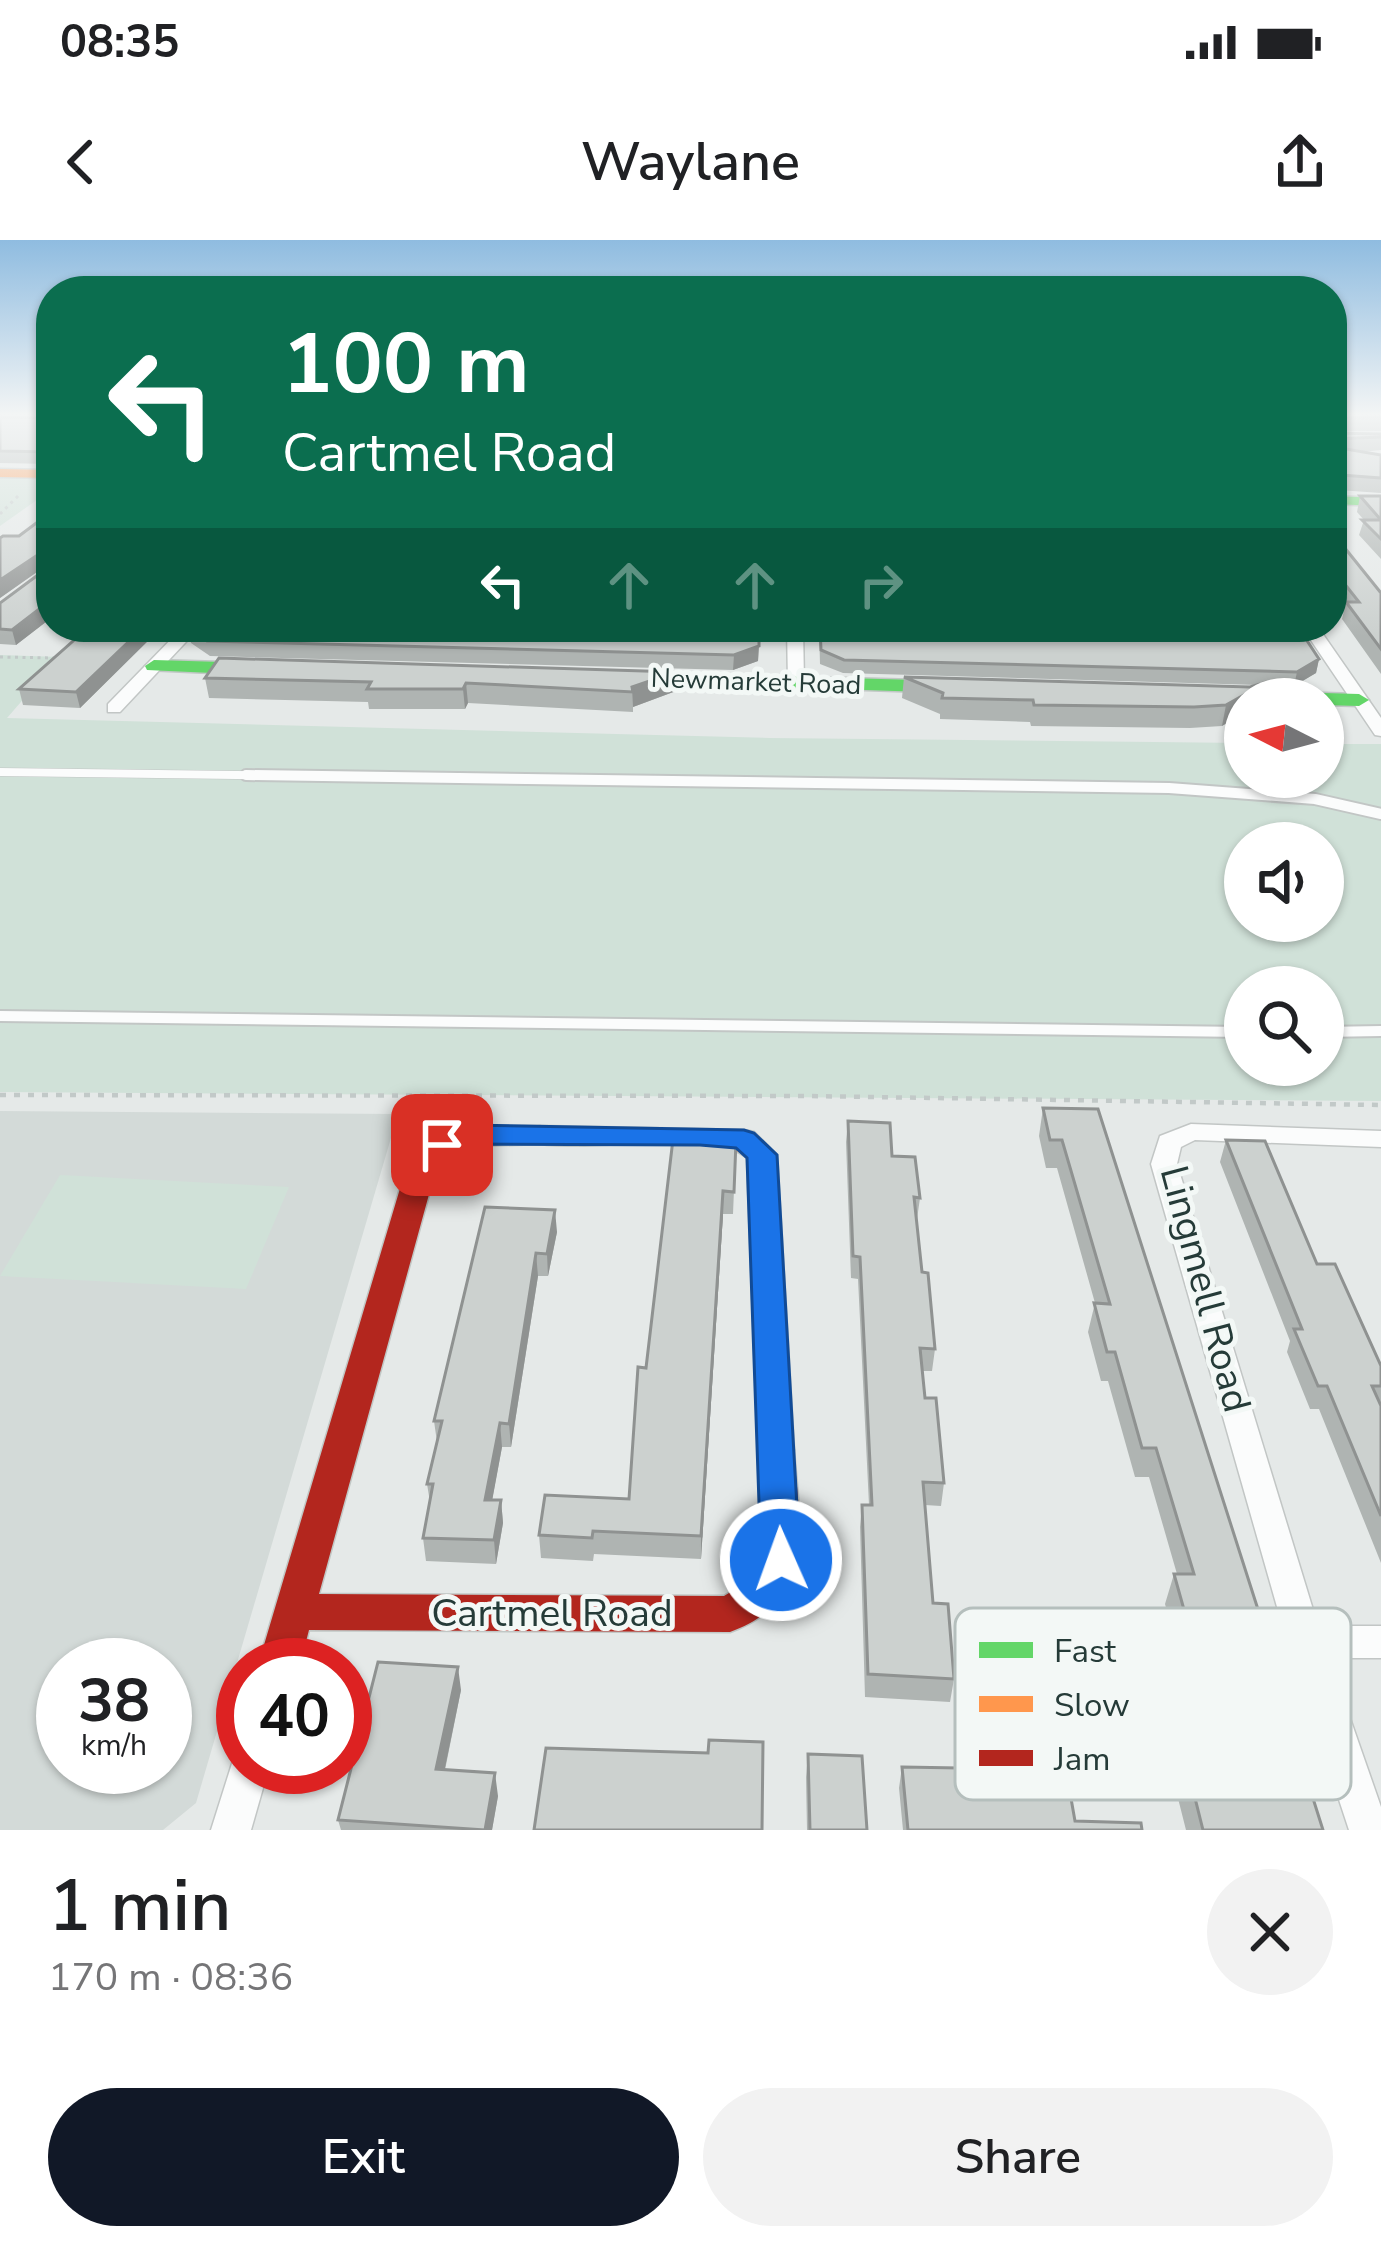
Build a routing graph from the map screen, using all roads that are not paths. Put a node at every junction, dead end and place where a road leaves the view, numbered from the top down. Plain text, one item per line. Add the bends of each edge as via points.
1 (1347, 501) edge
2 (1381, 502) edge
3 (178, 642) edge
4 (795, 642) edge
5 (1320, 642) edge
6 (154, 667) junction
7 (296, 670) edge
8 (605, 678) edge
9 (796, 682) junction
10 (983, 688) edge
11 (1195, 695) edge
12 (1359, 700) junction
13 (114, 708) dead end
14 (1381, 730) edge
15 (0, 772) edge
16 (1381, 814) edge
17 (0, 1016) edge
18 (1381, 1031) edge
19 (1224, 1032) edge
20 (1344, 1032) edge
21 (1381, 1139) edge
22 (1295, 1608) edge
23 (295, 1612) junction
24 (287, 1638) edge
25 (1351, 1777) edge
26 (241, 1794) edge
27 (231, 1830) edge
28 (1369, 1830) edge

1 - 2 street
3 - 6 street
4 - 9 street
5 - 12 street
6 - 7 street
6 - 13 street
8 - 9 street, Newmarket Road
9 - 10 street, Newmarket Road
11 - 12 street
12 - 14 street
15 - 16 lane via 1169,788 1315,799
17 - 19 lane
18 - 20 lane
21 - 22 street, Lingmell Road via 1191,1132 1169,1142 1164,1164
23 - 23 street, Cartmel Road via 422,1165 442,1145 468,1135 700,1135 744,1139 762,1155 781,1560 766,1592 730,1614
23 - 24 street, Cartmel Road
25 - 28 street, Lingmell Road
26 - 27 street

